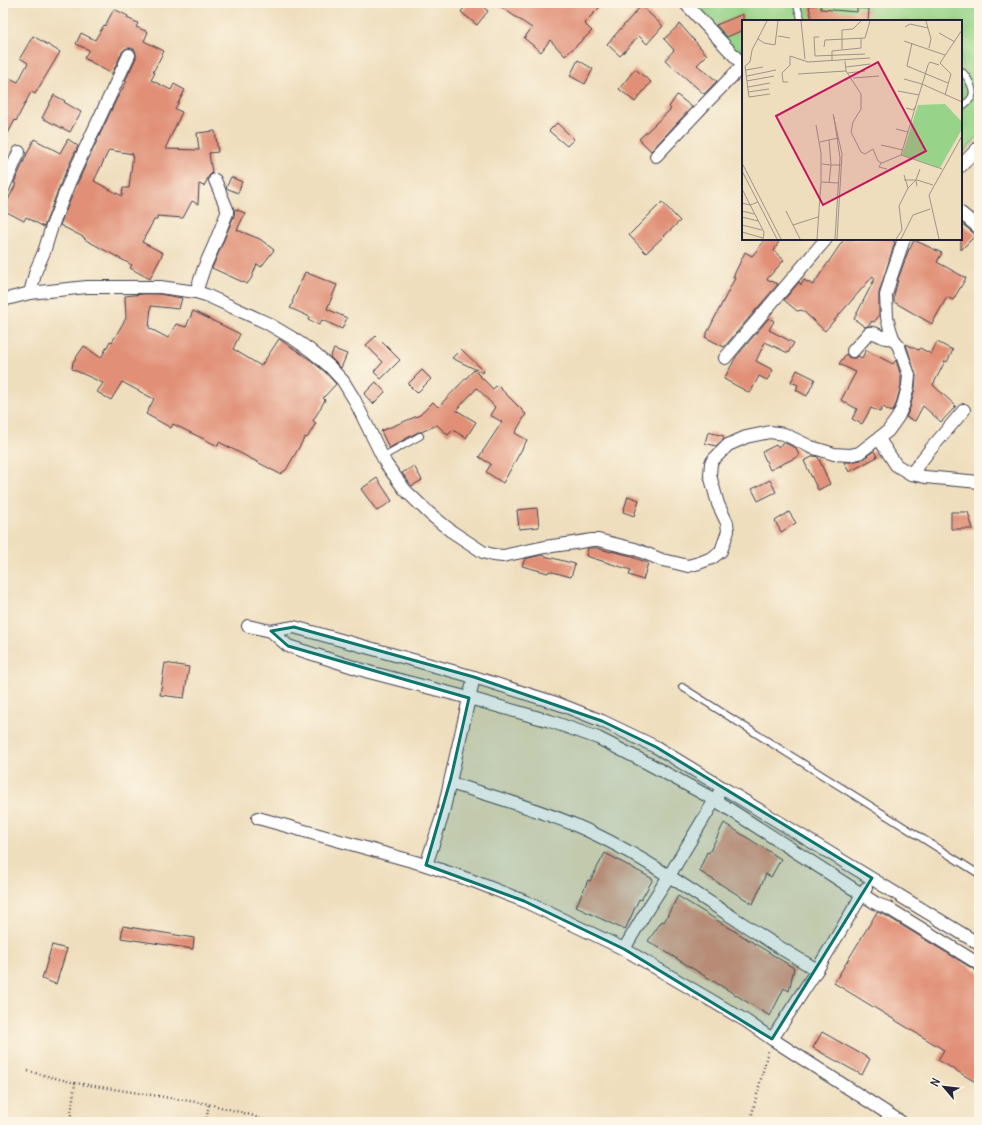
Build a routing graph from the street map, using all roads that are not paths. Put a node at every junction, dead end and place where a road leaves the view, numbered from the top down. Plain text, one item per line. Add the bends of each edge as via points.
1 (685, 3) edge
2 (796, 3) edge
3 (802, 20) edge
4 (129, 55) dead end
5 (742, 64) edge
6 (742, 66) edge
7 (962, 72) edge
8 (962, 106) edge
9 (979, 147) edge
10 (19, 152) dead end
11 (656, 156) dead end
12 (962, 165) edge
13 (215, 180) dead end
14 (3, 189) edge
15 (962, 214) edge
16 (979, 228) edge
17 (825, 240) edge
18 (904, 240) edge
19 (196, 292) junction
20 (30, 294) junction
21 (3, 300) edge
22 (893, 338) junction
23 (853, 351) dead end
24 (725, 358) dead end
25 (964, 410) dead end
26 (420, 436) dead end
27 (878, 438) junction
28 (382, 457) junction
29 (911, 474) junction
30 (979, 482) edge
31 (248, 626) dead end
32 (271, 631) junction
33 (474, 677) junction
34 (682, 687) dead end
35 (469, 698) junction
36 (602, 720) junction
37 (598, 738) junction
38 (450, 783) junction
39 (722, 787) junction
40 (715, 800) junction
41 (258, 818) dead end
42 (426, 865) junction
43 (979, 874) edge
44 (669, 876) junction
45 (872, 878) junction
46 (862, 894) junction
47 (979, 944) edge
48 (624, 949) junction
49 (979, 964) edge
50 (817, 970) junction
51 (772, 1039) junction
52 (901, 1122) edge

1 - 5 street
2 - 3 lane
4 - 20 street via 69,183 36,270
6 - 11 street
7 - 8 lane via 972,87 973,95
9 - 12 street
10 - 14 street
13 - 19 street via 227,213
15 - 16 street
17 - 24 street
18 - 22 street via 886,295 887,317
19 - 20 street via 160,287 86,287
19 - 28 street via 267,323 310,350 329,366 350,393
20 - 21 street
22 - 23 street via 884,338 872,332
22 - 27 street via 899,347 908,375 908,386 898,417 888,431
25 - 29 street
26 - 28 lane
27 - 28 street via 859,453 850,455 834,454 810,447 784,434 770,432 746,437 728,445 711,464 710,475 728,531 721,551 712,558 688,566 598,540 503,556 483,552 430,514 405,490
27 - 29 street via 896,466
29 - 30 street
31 - 32 street
32 - 33 street via 294,627
32 - 35 street via 288,646 369,672
33 - 35 street
33 - 36 street
34 - 43 lane
35 - 37 street via 550,721
35 - 38 street
36 - 37 street
36 - 39 street via 656,747
37 - 40 street
38 - 42 street
38 - 44 street via 515,803 575,826 634,854
39 - 40 street
39 - 45 street
40 - 44 street
40 - 46 street
41 - 42 street
42 - 48 street via 524,901
44 - 48 street
44 - 50 street
45 - 46 street
45 - 47 street
46 - 49 street
46 - 50 street
48 - 51 street
50 - 51 street
51 - 52 street

